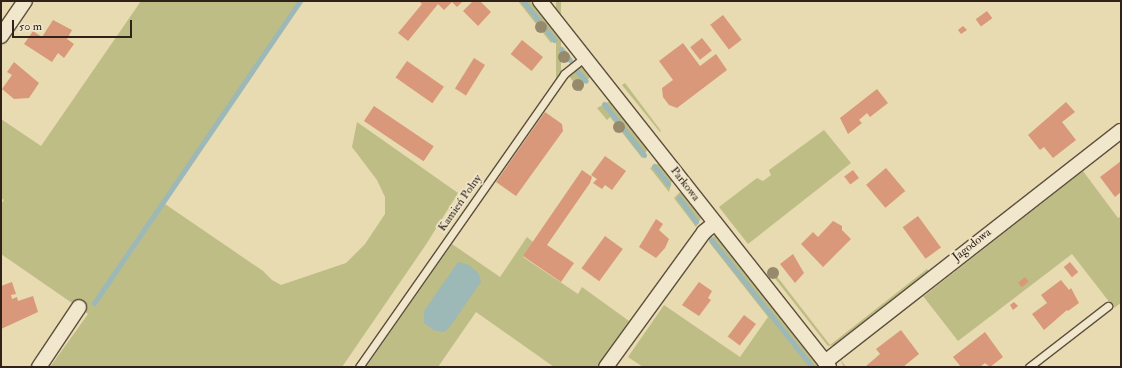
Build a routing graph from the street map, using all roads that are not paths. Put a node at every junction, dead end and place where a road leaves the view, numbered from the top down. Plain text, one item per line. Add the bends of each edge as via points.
1 (25, 1) edge
2 (540, 1) edge
3 (1, 36) edge
4 (585, 57) junction
5 (1121, 131) edge
6 (715, 223) junction
7 (1108, 306) dead end
8 (79, 307) dead end
9 (827, 364) edge
10 (39, 367) edge
11 (359, 367) edge
12 (606, 367) edge
13 (1029, 367) edge

1 - 3 street
2 - 4 street, Parkowa
4 - 6 street, Parkowa
4 - 11 lane, Kamień Polny via 564,74
5 - 9 street, Jagodowa
6 - 9 street, Parkowa
6 - 12 street via 704,232
7 - 13 lane
8 - 10 street

